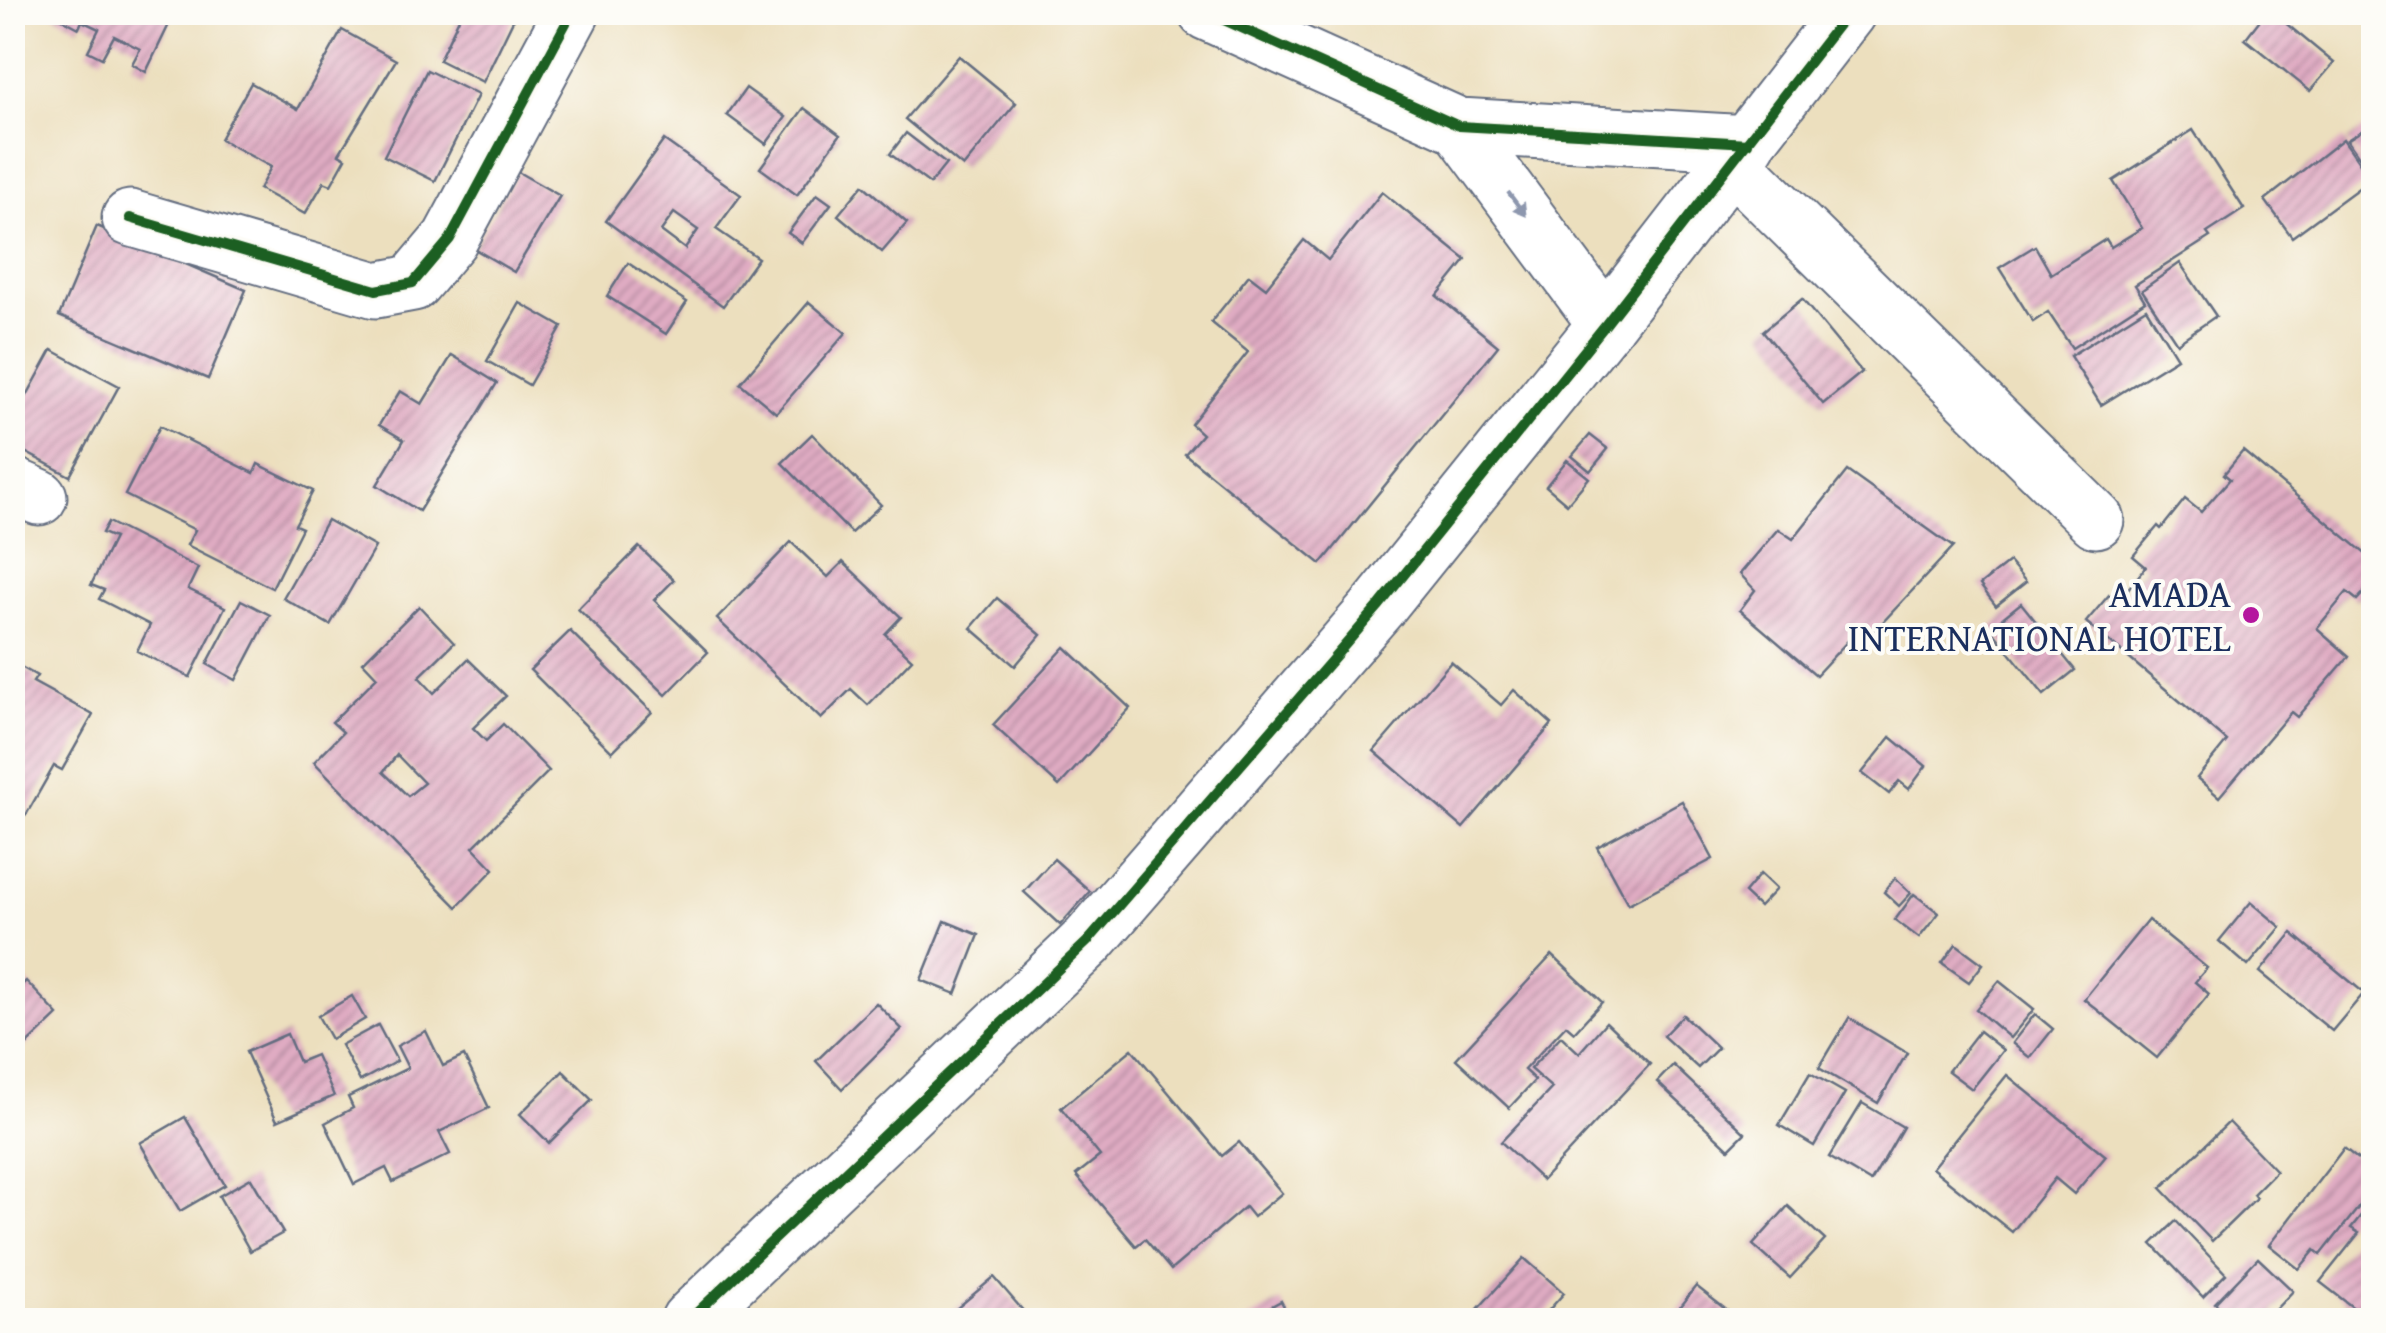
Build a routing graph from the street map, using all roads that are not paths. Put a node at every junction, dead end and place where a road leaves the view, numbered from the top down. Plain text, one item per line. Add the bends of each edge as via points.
1 (572, 12) edge
2 (1206, 12) edge
3 (1848, 12) edge
4 (1458, 126) junction
5 (1740, 153) junction
6 (130, 218) dead end
7 (1606, 324) junction
8 (2096, 520) dead end
9 (690, 1320) edge

1 - 6 street via 450,239 413,283 376,290
2 - 4 street
3 - 5 street
4 - 5 street
4 -> 7 street
5 - 7 street
5 - 8 street
7 - 9 street via 1378,607 1088,941

